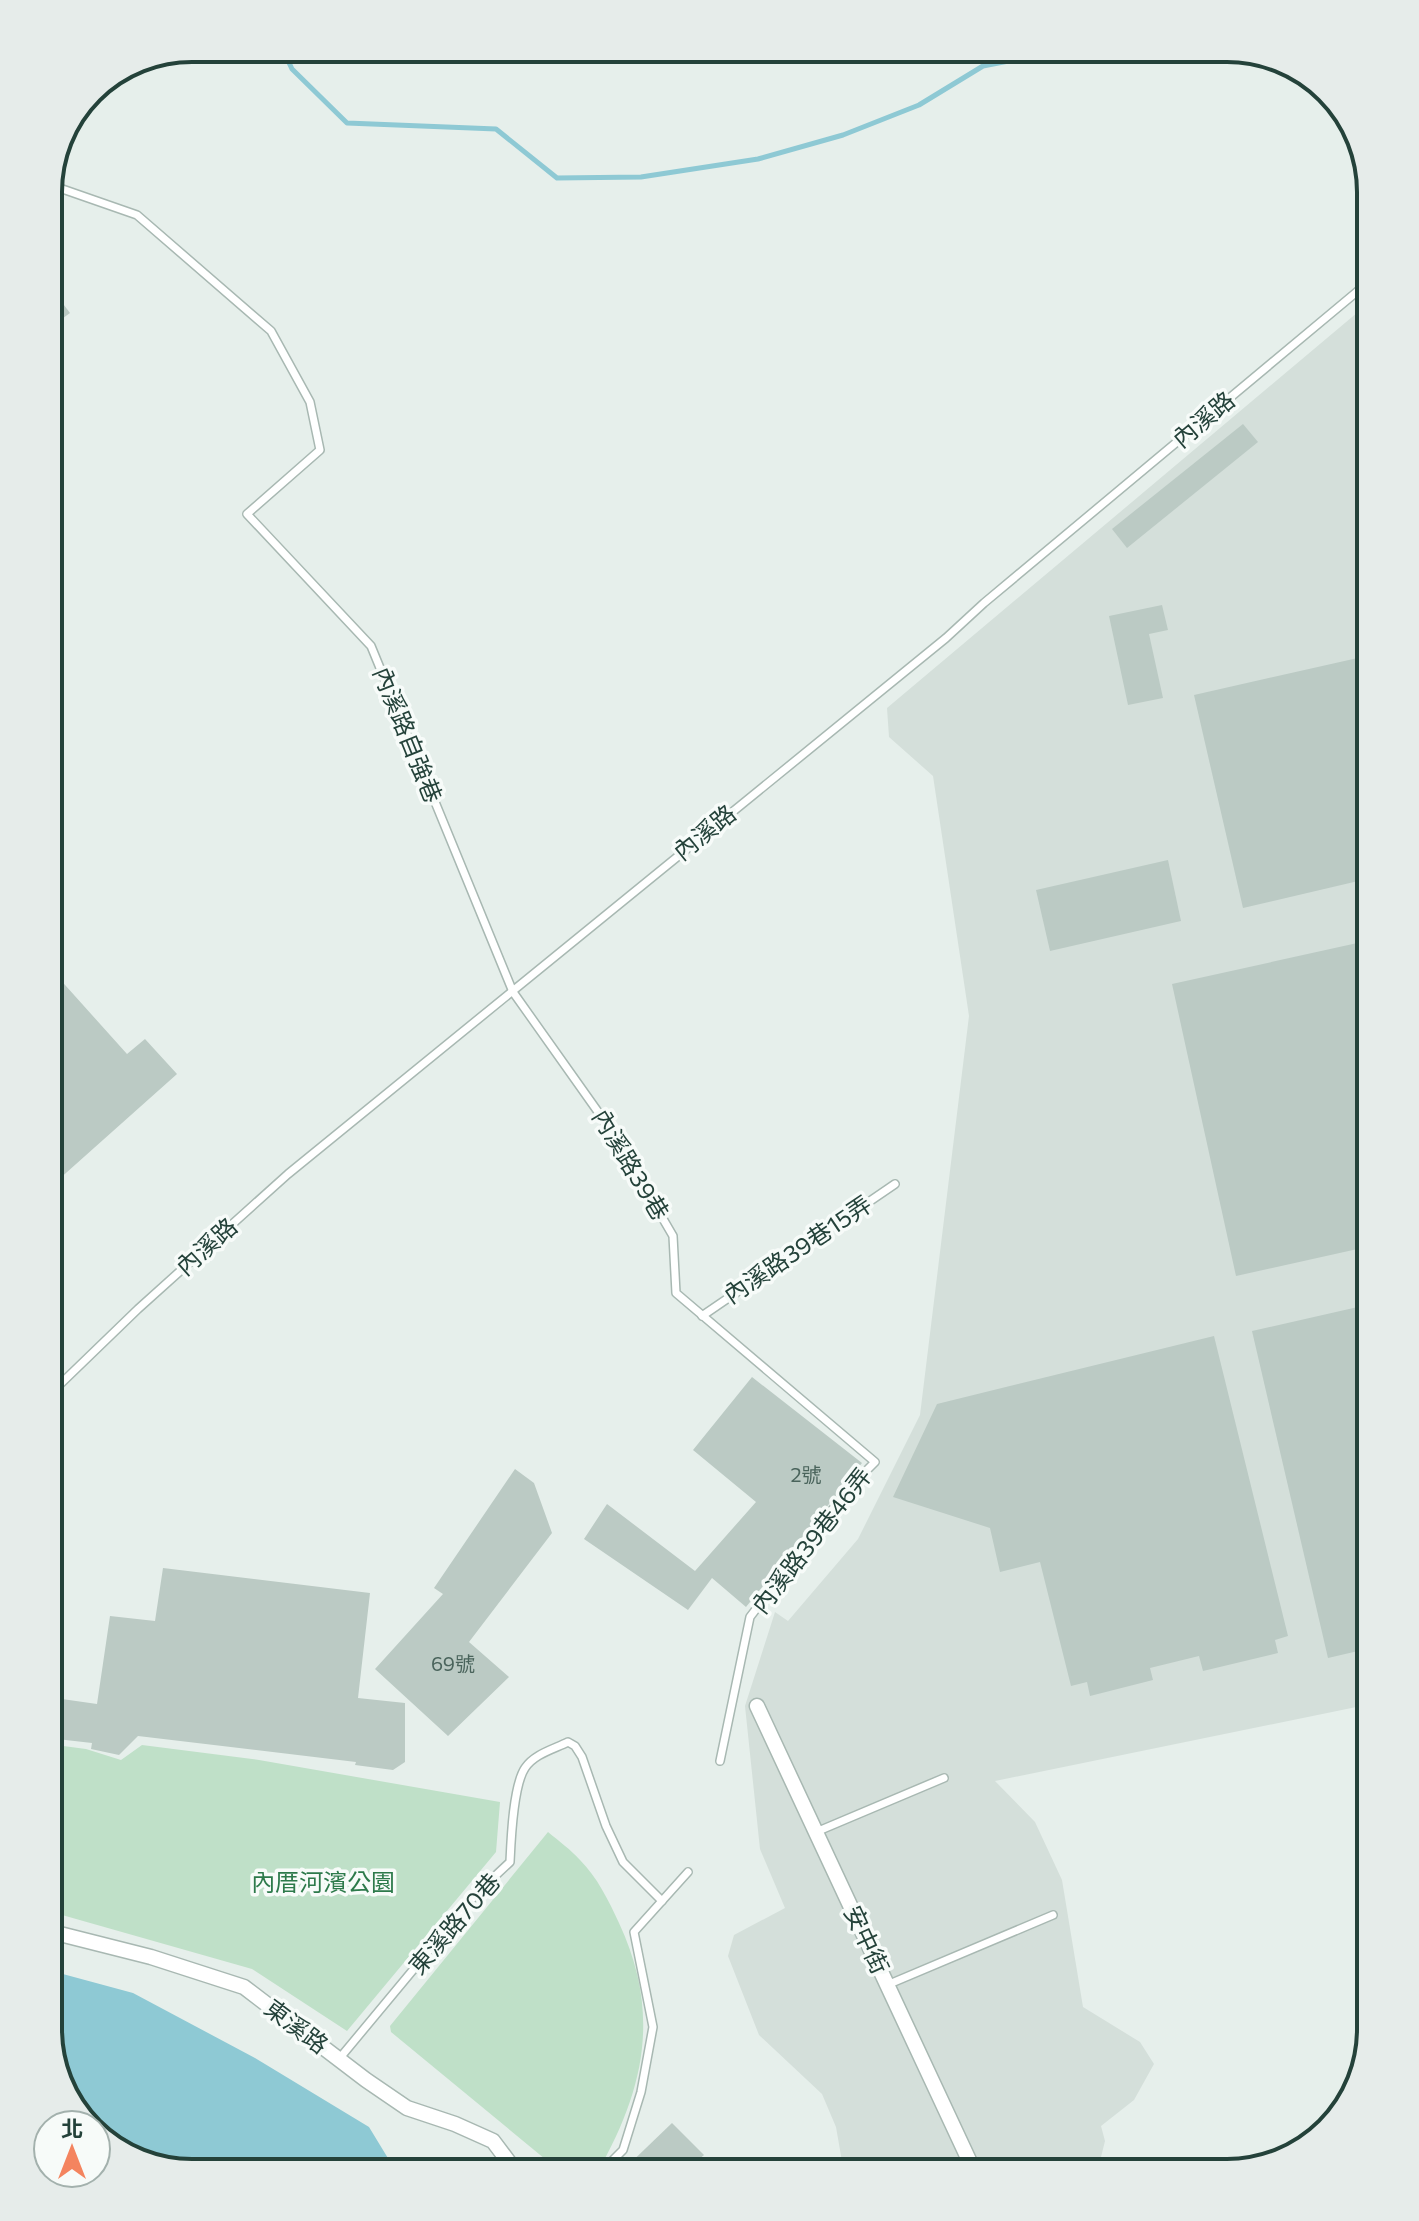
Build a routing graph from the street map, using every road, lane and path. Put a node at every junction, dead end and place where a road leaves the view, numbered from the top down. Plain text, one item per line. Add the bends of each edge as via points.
1 (62, 189) edge
2 (1357, 292) edge
3 (513, 992) junction
4 (895, 1184) dead end
5 (702, 1316) junction
6 (62, 1382) edge
7 (875, 1462) joint
8 (757, 1706) dead end
9 (720, 1761) dead end
10 (944, 1778) dead end
11 (816, 1832) junction
12 (688, 1872) dead end
13 (662, 1901) junction
14 (1053, 1915) dead end
15 (62, 1935) edge
16 (887, 1985) junction
17 (339, 2059) junction
18 (506, 2159) edge
19 (614, 2159) edge
20 (968, 2159) edge

1 - 3 lane, 內溪路自強巷 via 137,215 271,331 310,402 320,450 247,514 371,646
2 - 3 lane, 內溪路 via 946,638
3 - 5 lane, 內溪路39巷 via 620,1146 673,1236 676,1293
3 - 6 lane, 內溪路 via 288,1174
4 - 5 lane, 內溪路39巷15弄
5 - 7 lane, 內溪路39巷
7 - 9 lane, 內溪路39巷46弄 via 750,1617
8 - 11 street, 安中街
10 - 11 lane
11 - 16 street, 安中街
12 - 13 lane
13 - 17 lane, 東溪路70巷 via 623,1862 575,1746 568,1742 536,1757 524,1769 518,1789 510,1862 477,1893
13 - 19 lane via 634,1932 653,2027 641,2092 623,2150
14 - 16 lane
15 - 17 street, 東溪路 via 244,1987
16 - 20 street, 安中街
17 - 18 street, 東溪路 via 407,2108 493,2141

